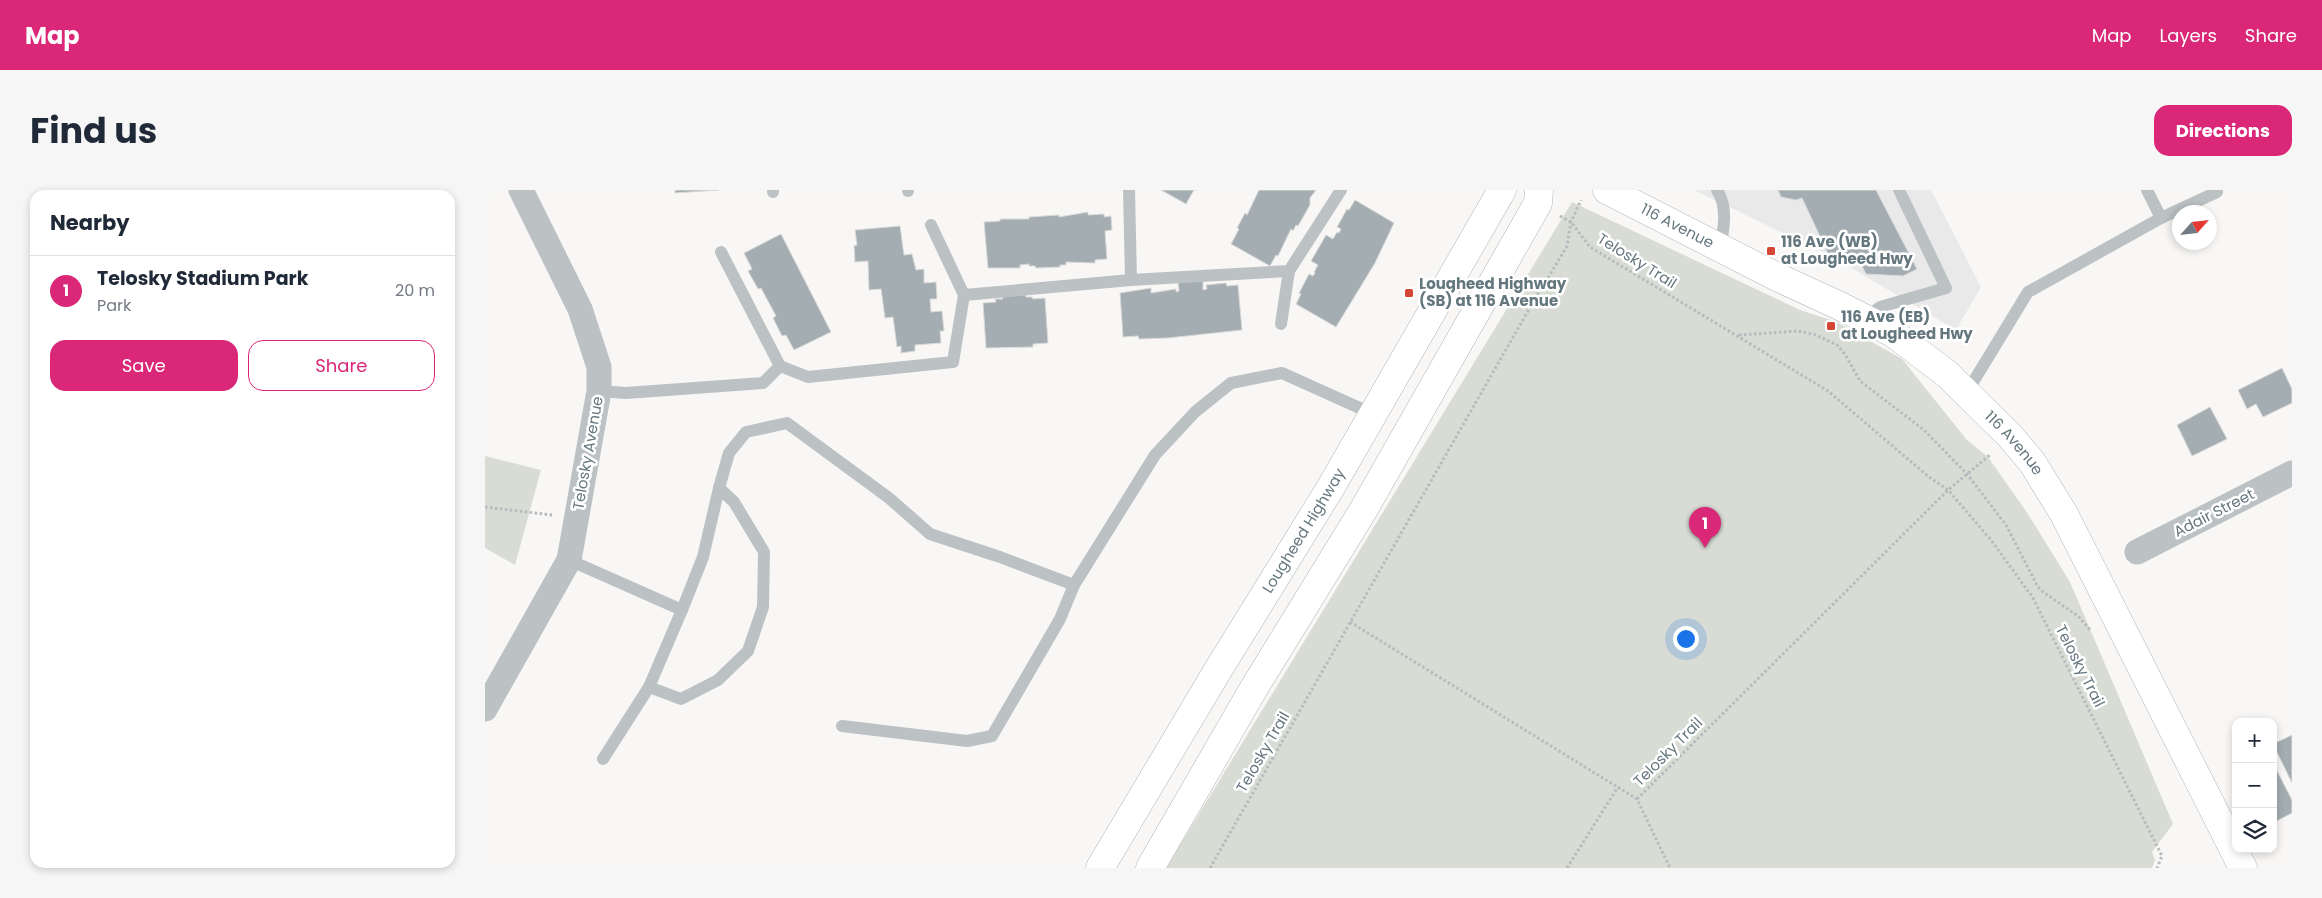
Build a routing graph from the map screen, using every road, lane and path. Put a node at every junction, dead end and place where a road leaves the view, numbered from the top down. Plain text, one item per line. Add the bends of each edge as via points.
1 (521, 190) edge
2 (1129, 190) edge
3 (1341, 190) edge
4 (1502, 190) edge
5 (1539, 190) edge
6 (1717, 190) edge
7 (1899, 190) edge
8 (2147, 190) edge
9 (2217, 192) dead end
10 (1595, 194) edge
11 (2161, 218) junction
12 (1571, 222) junction
13 (931, 224) dead end
14 (1720, 248) junction
15 (721, 252) dead end
16 (1289, 271) junction
17 (1131, 280) junction
18 (965, 295) junction
19 (1865, 318) junction
20 (1281, 324) dead end
21 (1739, 335) junction
22 (780, 366) junction
23 (599, 391) junction
24 (1967, 392) junction
25 (1373, 414) junction
26 (2010, 436) junction
27 (2292, 473) edge
28 (1967, 474) junction
29 (719, 488) junction
30 (1948, 490) junction
31 (485, 507) edge
32 (577, 515) junction
33 (2137, 552) dead end
34 (569, 560) junction
35 (1074, 585) junction
36 (682, 610) junction
37 (1350, 622) junction
38 (2093, 634) dead end
39 (649, 687) junction
40 (485, 709) edge
41 (842, 726) dead end
42 (603, 759) dead end
43 (1618, 786) junction
44 (1637, 799) junction
45 (1100, 868) edge
46 (1150, 868) edge
47 (1210, 868) edge
48 (1567, 868) edge
49 (1670, 868) edge
50 (2157, 868) edge
51 (2243, 868) edge

1 - 23 street, Telosky Avenue via 580,309 599,367
2 - 17 lane
3 - 16 lane
4 - 25 main road, Lougheed Highway
5 - 46 main road via 1538,203 1364,509 1254,688
6 - 14 lane via 1722,198 1724,227
7 - 19 lane via 1946,288 1880,306
8 - 11 lane
9 - 11 lane
10 - 12 path
10 - 14 main road, 116 Avenue
11 - 24 lane via 2028,292
12 - 21 path, Telosky Trail via 1590,247
12 - 37 path, Telosky Trail via 1567,246
13 - 18 lane
14 - 19 main road, 116 Avenue
15 - 22 lane
16 - 17 lane
16 - 20 lane
17 - 18 lane
18 - 22 lane via 953,362 808,377
19 - 24 main road, 116 Avenue via 1893,333
21 - 28 path via 1798,331 1837,345 1860,381 1924,430
21 - 30 path, Telosky Trail via 1828,390
22 - 23 lane via 763,382 625,393
23 - 32 street, Telosky Avenue
24 - 26 main road, 116 Avenue
25 - 35 lane via 1282,373 1231,382 1195,412 1155,455
25 - 45 main road, Lougheed Highway
26 - 28 path, Telosky Trail
26 - 51 main road, 116 Avenue via 2032,462 2064,514
27 - 33 street, Adair Street
28 - 30 path, Telosky Trail
28 - 38 path via 2006,525 2038,587 2078,616
29 - 35 lane via 729,453 747,432 787,423 889,498 930,534
29 - 36 lane via 703,557
29 - 39 lane via 735,502 764,552 763,607 748,651 718,680 681,699
30 - 44 path, Telosky Trail
30 - 50 path, Telosky Trail via 1991,540 2033,598 2162,856
31 - 32 path
32 - 34 street, Telosky Avenue
34 - 36 lane
34 - 40 street, Telosky Avenue
35 - 41 lane via 1060,619 992,736 967,742
36 - 39 lane
37 - 43 path, Telosky Trail
37 - 47 path, Telosky Trail
39 - 42 lane
43 - 44 path, Telosky Trail
43 - 48 path, Telosky Trail
44 - 49 path, Telosky Trail

